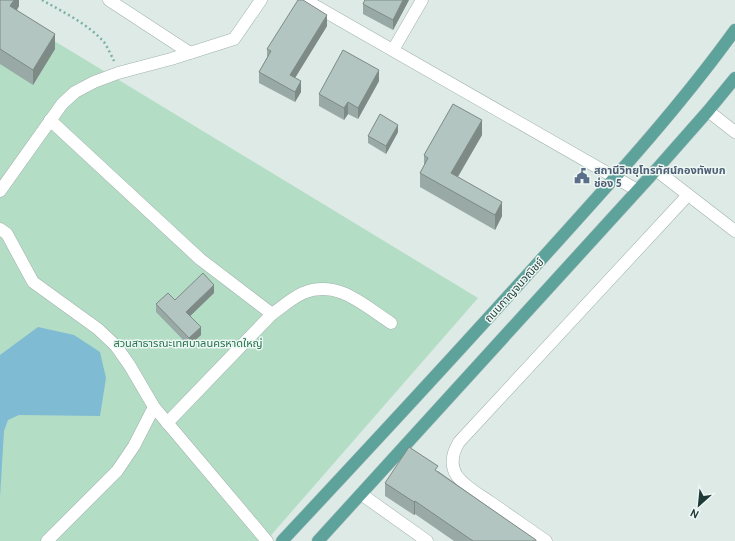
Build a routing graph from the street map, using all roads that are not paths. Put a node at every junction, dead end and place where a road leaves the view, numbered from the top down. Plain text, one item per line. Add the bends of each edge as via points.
1 (109, 0) edge
2 (261, 0) edge
3 (305, 0) edge
4 (422, 0) edge
5 (735, 30) edge
6 (393, 50) junction
7 (190, 53) junction
8 (735, 78) edge
9 (708, 111) junction
10 (50, 120) junction
11 (735, 132) edge
12 (656, 170) junction
13 (616, 177) junction
14 (637, 190) junction
15 (0, 191) edge
16 (688, 195) junction
17 (0, 229) edge
18 (735, 231) edge
19 (272, 314) junction
20 (391, 323) dead end
21 (154, 407) junction
22 (167, 423) junction
23 (361, 494) junction
24 (47, 541) edge
25 (267, 541) edge
26 (282, 541) edge
27 (318, 541) edge
28 (427, 541) edge
29 (546, 541) edge

1 - 7 street
2 - 7 street via 234,39
3 - 6 street
4 - 6 street
5 - 13 main road, ถนนกาญจนวณิชย์ via 670,115
6 - 13 street
7 - 10 street via 94,82 64,101
8 - 9 main road
9 - 11 street
9 - 12 main road
10 - 15 street
10 - 19 street via 200,259
12 - 14 main road
12 - 16 street
13 - 14 street
13 - 26 main road, ถนนกาญจนวณิชย์ via 439,373
14 - 23 main road
16 - 18 street
16 - 29 street via 454,450 452,459 457,476 476,493
17 - 21 street via 7,234 33,282 98,329 116,346
19 - 20 street via 302,294 329,288 347,295
19 - 22 street
21 - 22 street
21 - 24 street via 134,446 117,471
22 - 25 street
23 - 27 main road
23 - 28 street

